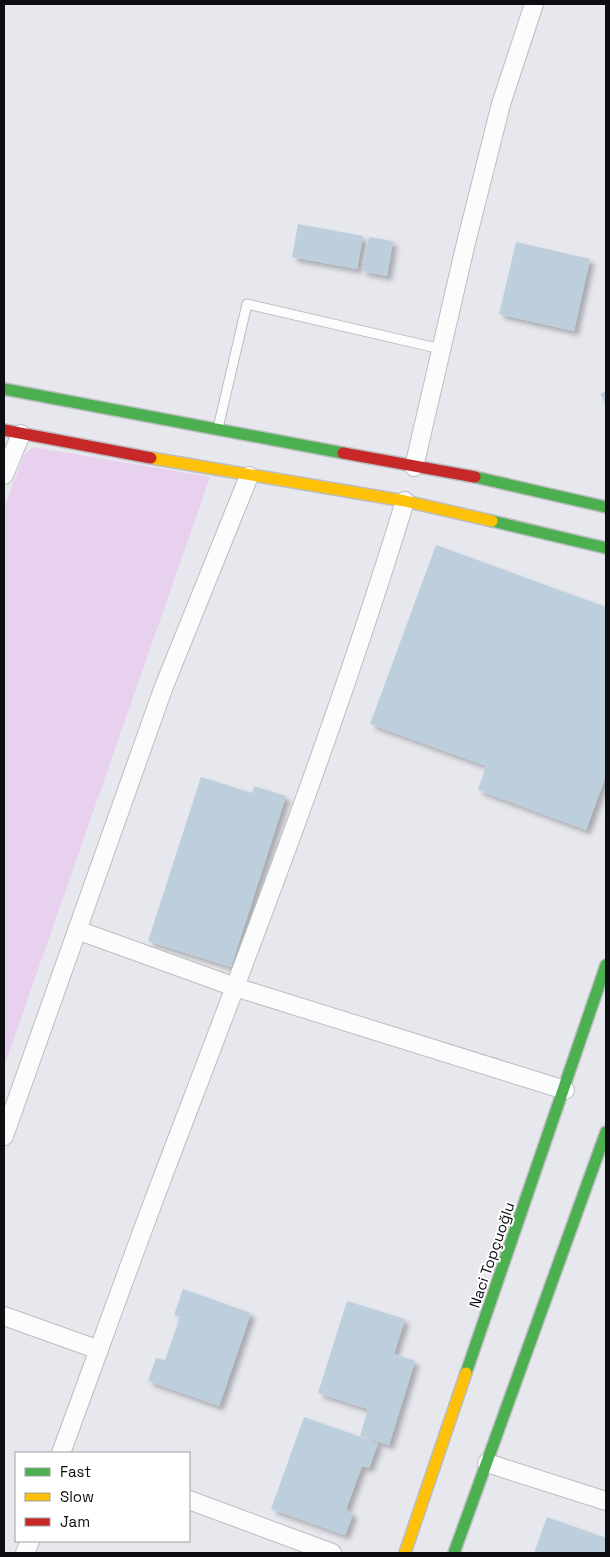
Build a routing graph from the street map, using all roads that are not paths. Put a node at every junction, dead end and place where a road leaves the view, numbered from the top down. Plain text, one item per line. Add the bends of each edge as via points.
1 (534, 4) edge
2 (441, 349) junction
3 (4, 389) edge
4 (218, 430) junction
5 (12, 432) edge
6 (414, 467) junction
7 (4, 475) edge
8 (249, 476) junction
9 (405, 501) junction
10 (606, 507) edge
11 (606, 548) edge
12 (77, 930) junction
13 (606, 966) edge
14 (235, 987) junction
15 (565, 1090) junction
16 (606, 1132) edge
17 (4, 1136) edge
18 (4, 1316) edge
19 (99, 1350) junction
20 (62, 1452) edge
21 (487, 1463) junction
22 (190, 1500) edge
23 (606, 1500) edge
24 (332, 1553) edge
25 (405, 1553) edge
26 (454, 1553) edge

1 - 2 street via 501,104
2 - 4 lane via 247,304
2 - 6 street
3 - 4 street
4 - 6 street
5 - 7 street
5 - 8 street
6 - 10 street via 504,482
8 - 9 street
8 - 12 street via 163,689
9 - 11 street
9 - 14 street via 370,618
12 - 14 street
12 - 17 street
13 - 15 street, Naci Topçuoğlu
14 - 15 street
14 - 19 street
15 - 25 street, Naci Topçuoğlu
16 - 21 street
18 - 19 street
19 - 20 street
21 - 23 street
21 - 26 street
22 - 24 street

